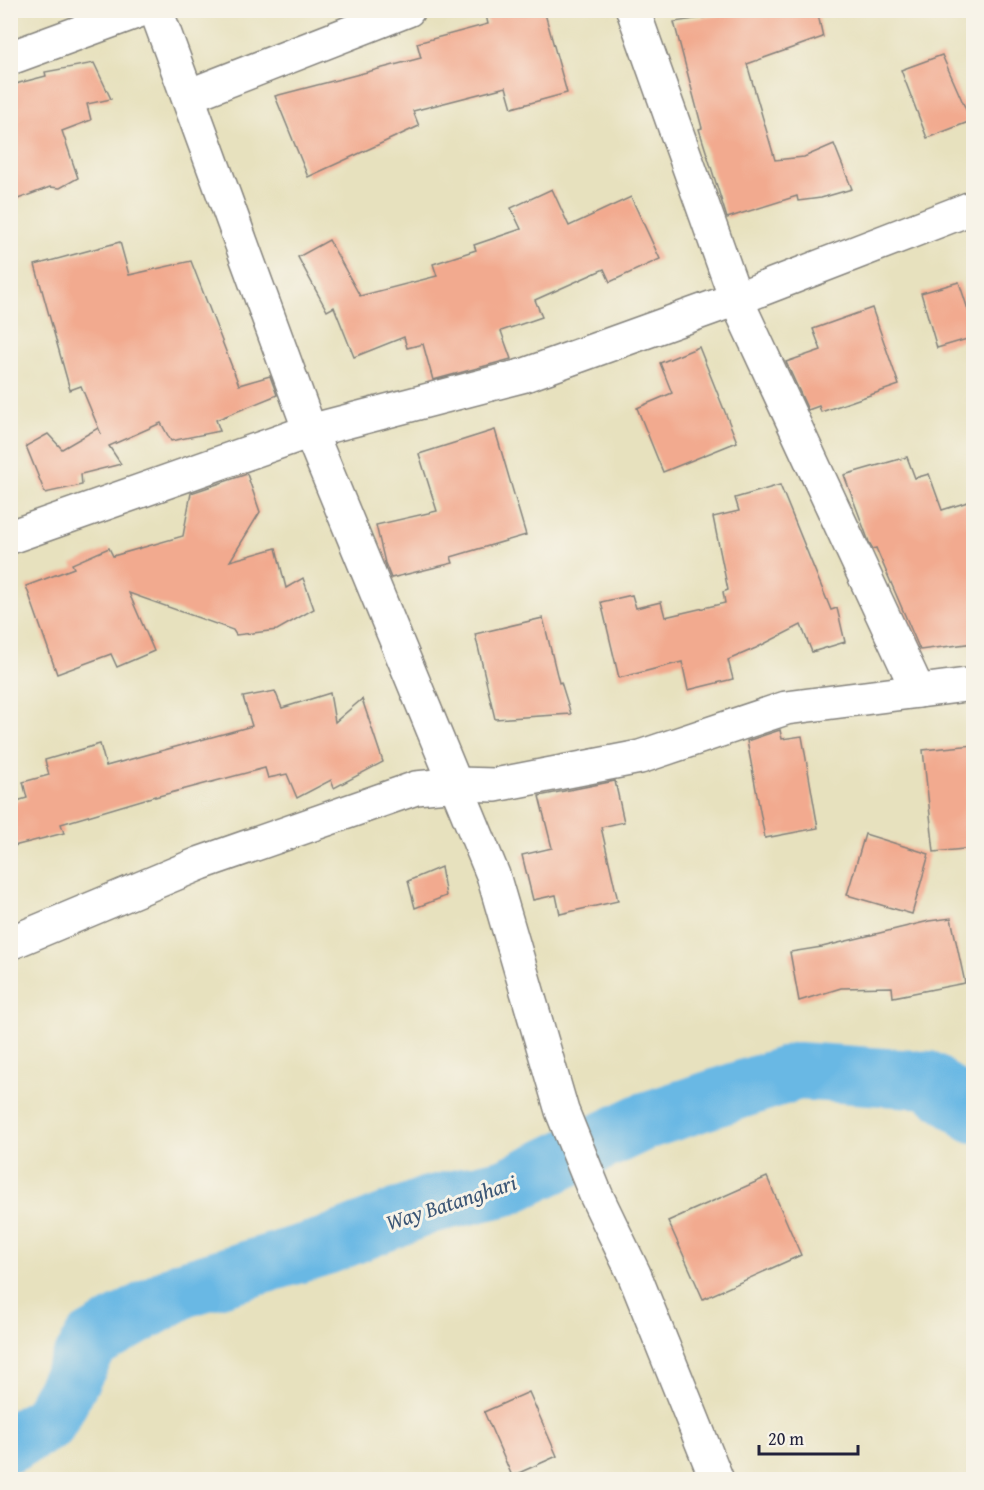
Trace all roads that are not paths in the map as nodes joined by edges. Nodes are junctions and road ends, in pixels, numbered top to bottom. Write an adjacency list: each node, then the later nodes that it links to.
1 (141, 10): 5 (street)
2 (156, 10): 6 (street)
3 (408, 10): 6 (street)
4 (633, 10): 8 (street)
5 (10, 58)
6 (188, 96): 9 (street)
7 (974, 207): 8 (street)
8 (736, 299): 9 (street); 12 (street)
9 (310, 431): 10 (street); 13 (street)
10 (10, 537)
11 (974, 684): 12 (street)
12 (918, 691): 13 (street)
13 (457, 784): 14 (street); 15 (street)
14 (10, 943)
15 (717, 1479)

